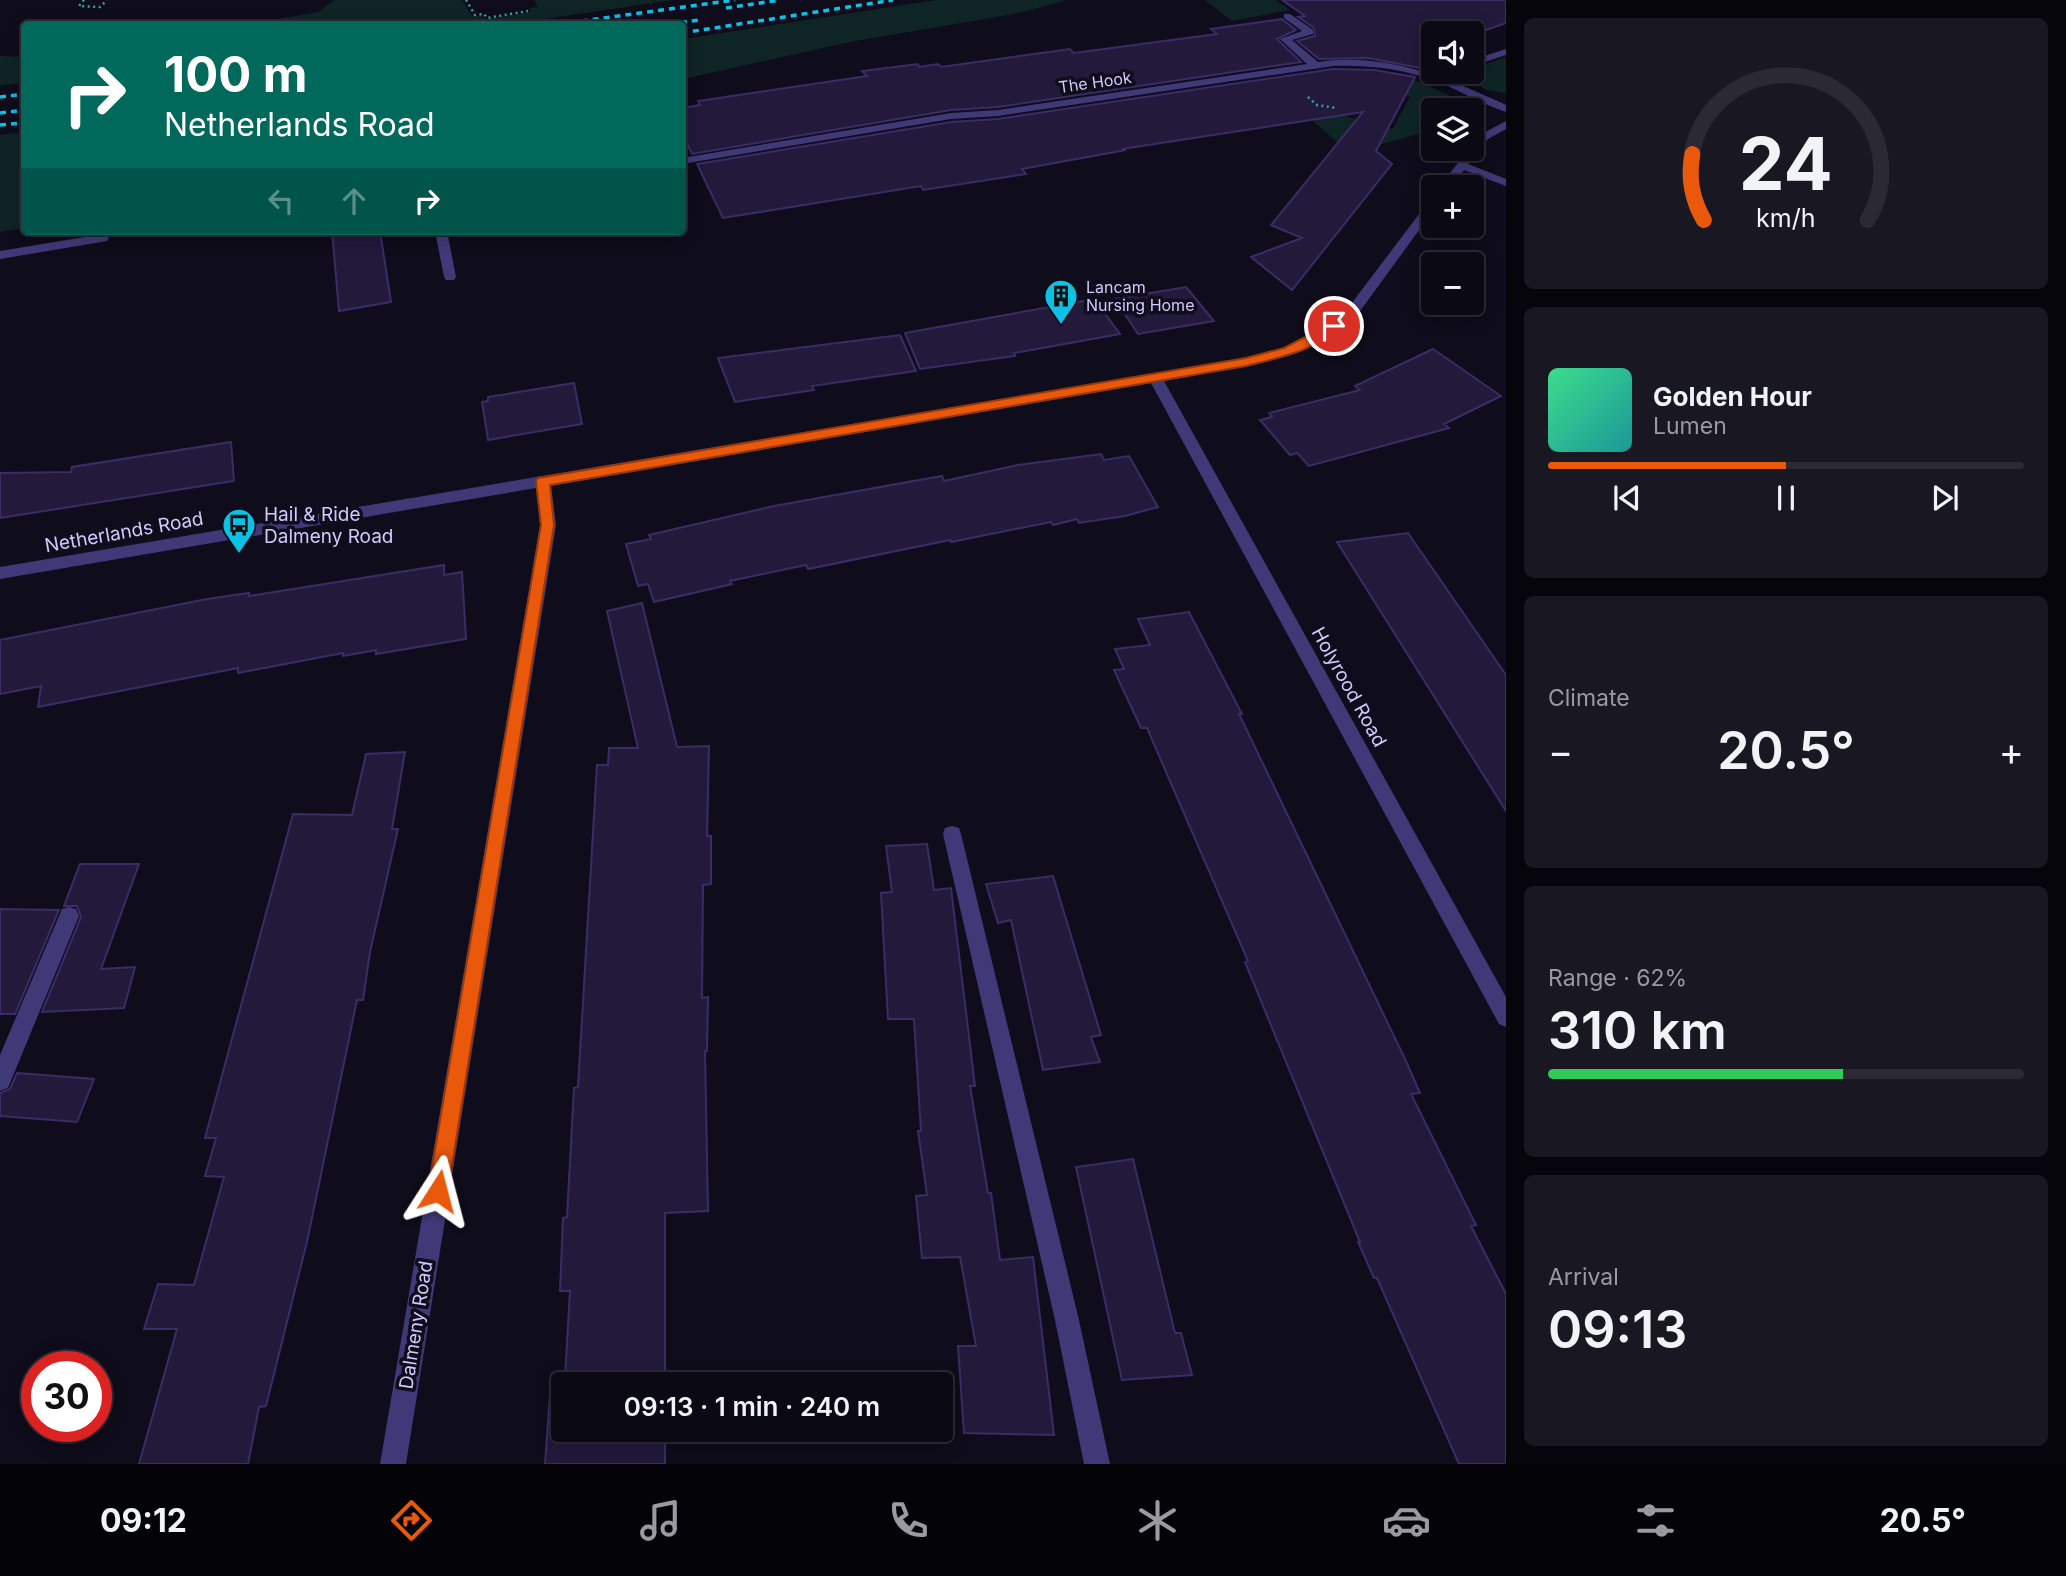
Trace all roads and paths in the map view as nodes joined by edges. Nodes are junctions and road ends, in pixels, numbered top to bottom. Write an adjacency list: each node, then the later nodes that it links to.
1 (84, 0): 2 (path)
2 (107, 0)
3 (466, 0): 4 (path)
4 (528, 11)
5 (1287, 16): 8 (street)
6 (1506, 51): 7 (street)
7 (1484, 59)
8 (1316, 65): 9 (street, The Hook); 13 (street, The Hook)
9 (1421, 70)
10 (1458, 84): 11 (street, The Hook)
11 (1506, 109)
12 (1506, 124): 14 (street)
13 (686, 161)
14 (1460, 165): 15 (street); 16 (street)
15 (1453, 175)
16 (1506, 183)
17 (1421, 219): 22 (street, Netherlands Road)
18 (442, 235): 21 (street)
19 (103, 238): 20 (street)
20 (0, 255)
21 (450, 277)
22 (1155, 377): 23 (street, Netherlands Road); 27 (street, Holyrood Road)
23 (543, 481): 24 (street, Netherlands Road); 29 (street, Dalmeny Road)
24 (0, 573)
25 (952, 834): 30 (street)
26 (69, 916): 28 (street)
27 (1506, 1017)
28 (0, 1080)
29 (393, 1464)
30 (1097, 1464)

